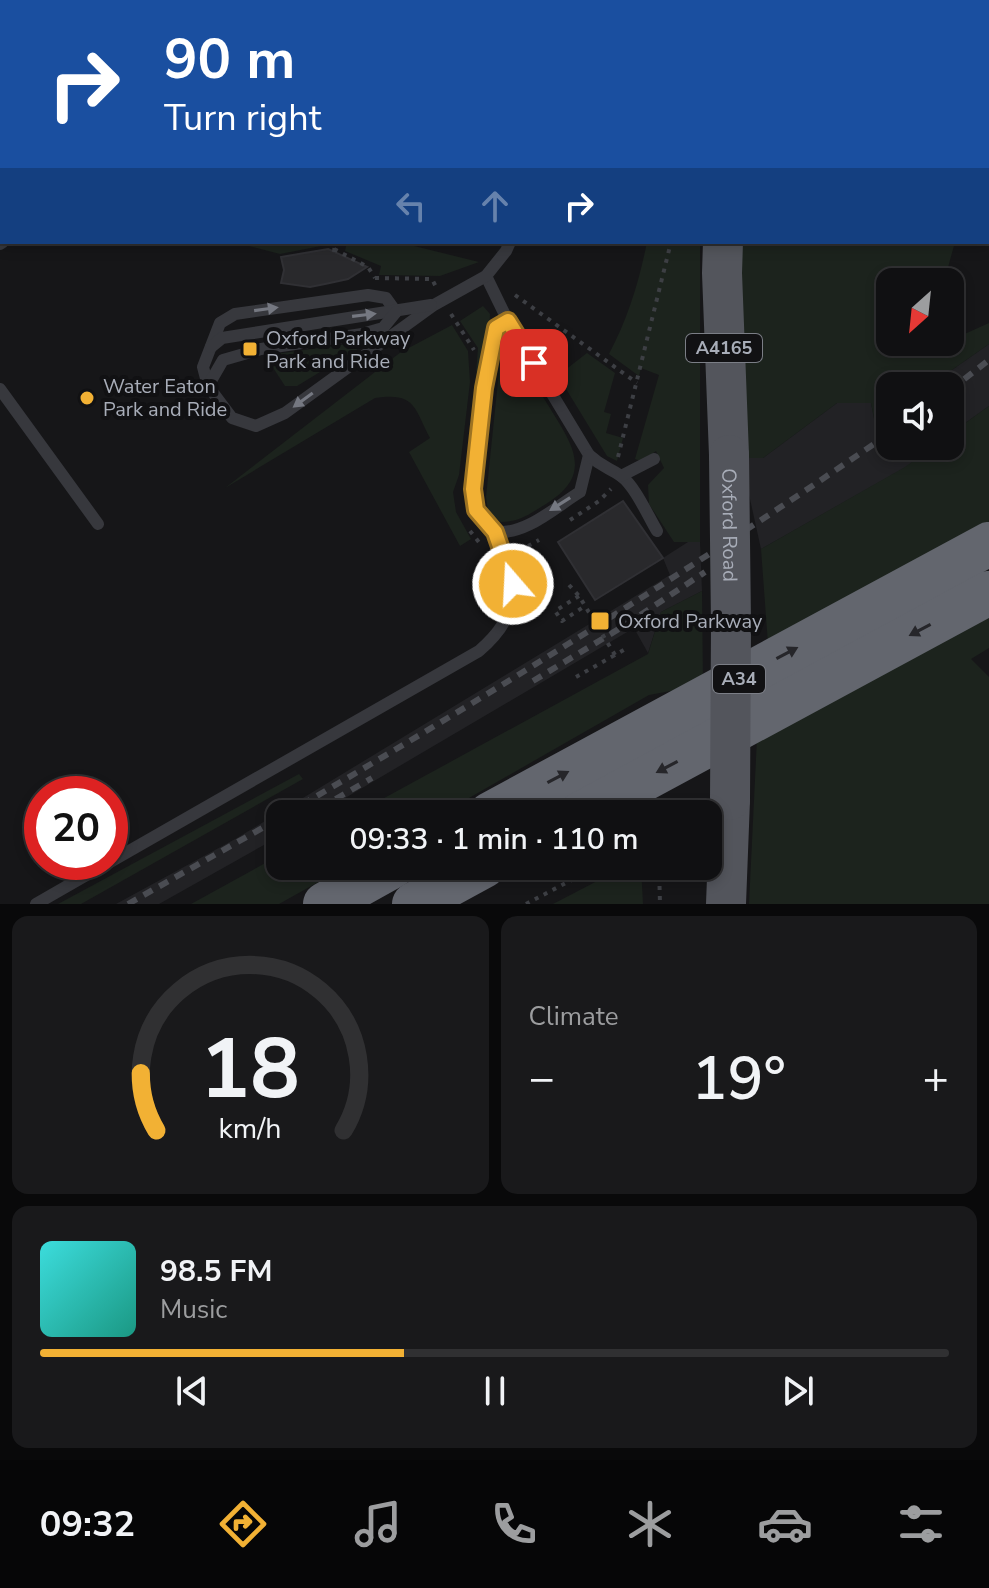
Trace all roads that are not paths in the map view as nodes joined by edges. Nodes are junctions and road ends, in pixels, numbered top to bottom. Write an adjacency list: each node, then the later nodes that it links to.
1 (509, 244): 3 (lane)
2 (723, 244): 27 (main road, Oxford Road / A4165, bridge)
3 (486, 276): 4 (lane); 6 (lane)
4 (434, 305): 5 (lane); 8 (lane, one-way to 8)
5 (396, 312): 7 (lane, one-way to 5); 7 (lane, one-way to 5); 8 (lane)
6 (508, 321): 10 (lane); 15 (lane)
7 (208, 350): 8 (lane)
8 (208, 386)
9 (0, 389): 13 (lane)
10 (589, 455): 12 (lane); 15 (lane, one-way to 15)
11 (654, 459): 12 (lane)
12 (619, 470): 14 (lane)
13 (98, 524)
14 (657, 531)
15 (495, 532): 20 (lane)
16 (989, 544): 18 (highway, A34, one-way to 16)
17 (989, 593): 19 (highway, A34, one-way to 19)
18 (516, 800)
19 (606, 800)
20 (128, 852)
21 (78, 880): 24 (lane)
22 (368, 880): 25 (highway)
23 (458, 880): 26 (highway)
24 (36, 904)
25 (325, 904)
26 (414, 904)
27 (726, 904)

